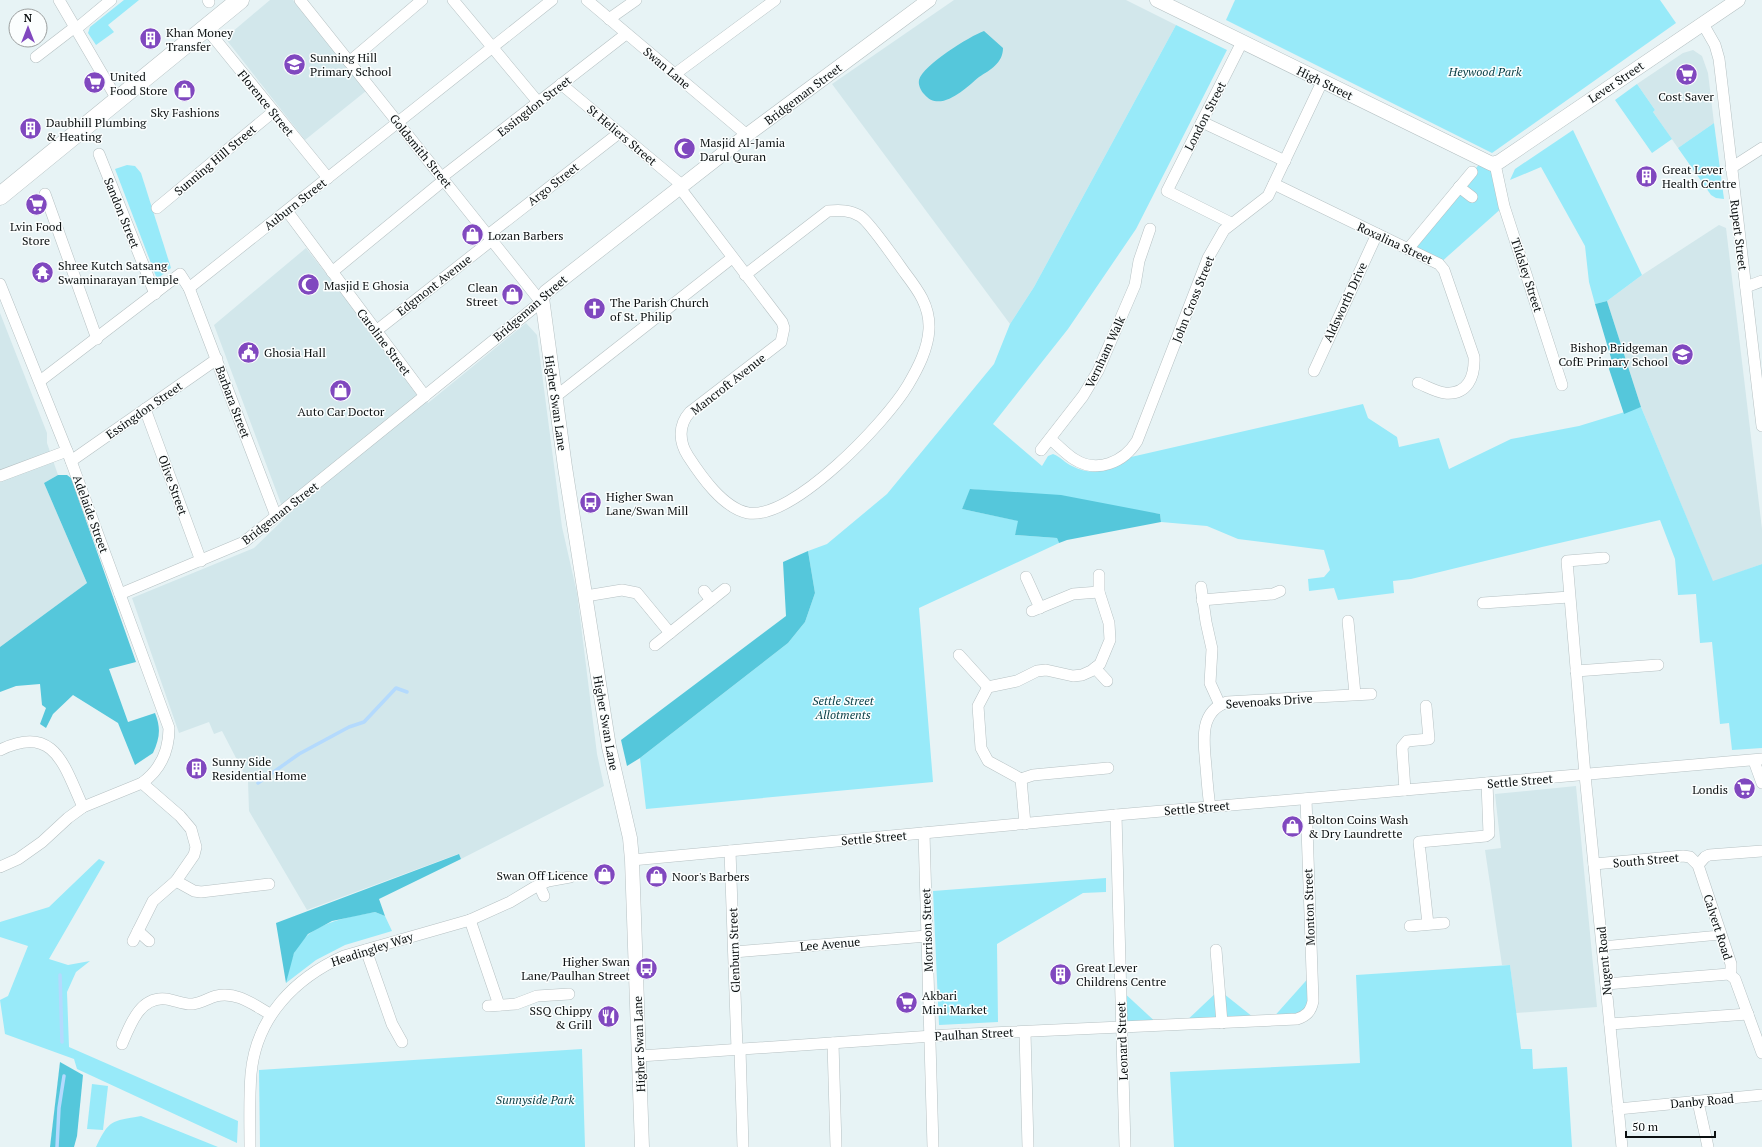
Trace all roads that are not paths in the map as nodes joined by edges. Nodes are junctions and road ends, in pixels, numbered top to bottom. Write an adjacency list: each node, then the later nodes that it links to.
1 (58, 0): 16 (street)
2 (112, 0): 16 (street)
3 (240, 0): 17 (main road)
4 (300, 0): 22 (street, Goldsmith Street)
5 (422, 0): 22 (street)
6 (453, 0): 20 (street)
7 (552, 0): 20 (street, Auburn Street)
8 (587, 0): 14 (street, Swan Lane)
9 (636, 0): 14 (street)
10 (775, 0): 23 (street)
11 (929, 0): 32 (street, Bridgeman Street)
12 (1158, 0): 19 (street, High Street)
13 (1738, 0): 15 (street, Lever Street)
14 (609, 19): 18 (street, Swan Lane)
15 (1703, 24): 36 (street, Lever Street); 37 (street, Rupert Street)
16 (75, 28): 21 (street); 26 (street)
17 (206, 28): 26 (main road); 28 (street, Florence Street)
18 (626, 34): 23 (street, Swan Lane); 25 (street, Essingdon Street)
19 (1242, 42): 24 (street, High Street); 29 (street, London Street)
20 (492, 48): 27 (street); 30 (street, Auburn Street)
21 (36, 57)
22 (349, 62): 30 (street, Goldsmith Street)
23 (675, 74): 32 (street, Swan Lane)
24 (1322, 82): 35 (street, John Cross Street); 36 (street, High Street)
25 (561, 84): 27 (street, Essingdon Street); 31 (street, St Heliers Street)
26 (118, 101): 45 (main road)
27 (538, 102): 40 (street, Essingdon Street)
28 (273, 112): 39 (street, Florence Street); 47 (street, Sunning Hill Street)
29 (1202, 122): 35 (street); 49 (street, London Street)
30 (398, 123): 39 (street, Auburn Street); 40 (street, Goldsmith Street)
31 (619, 133): 42 (street, St Heliers Street); 52 (street, Argo Street)
32 (747, 135): 42 (street, Bridgeman Street)
33 (1762, 148): 37 (street)
34 (99, 154): 61 (street, Sandon Street)
35 (1285, 161): 41 (street, John Cross Street)
36 (1495, 164): 69 (street, Tildsley Street)
37 (1731, 168): 59 (street, Rupert Street)
38 (1472, 172): 43 (street)
39 (328, 178): 48 (street, Auburn Street)
40 (443, 179): 52 (street, Goldsmith Street); 55 (street, Essingdon Street)
41 (1274, 184): 49 (street, John Cross Street); 51 (street, Roxalina Street)
42 (681, 187): 54 (street, Mancroft Avenue); 62 (street, Bridgeman Street)
43 (1459, 188): 46 (street); 53 (street)
44 (45, 194): 64 (street)
45 (0, 195)
46 (1472, 197)
47 (156, 208)
48 (287, 210): 55 (street, Caroline Street); 60 (street, Auburn Street)
49 (1231, 223): 74 (street, John Cross Street)
50 (1150, 228): 74 (street, Vernham Walk)
51 (1377, 234): 53 (street, Roxalina Street); 66 (street, Aldsworth Drive)
52 (490, 237): 62 (street, Goldsmith Street); 63 (street, Edgmont Avenue)
53 (1408, 249): 68 (street, Roxalina Street)
54 (732, 258): 56 (street, Mancroft Avenue); 71 (street)
55 (332, 272): 63 (street, Caroline Street)
56 (746, 275): 56 (street, Mancroft Avenue)
57 (1762, 281): 59 (street)
58 (0, 284): 67 (street, Adelaide Street)
59 (1746, 287): 73 (street, Rupert Street)
60 (189, 288): 61 (street); 65 (street, Barbara Street)
61 (155, 294): 64 (street)
62 (541, 302): 70 (street, Bridgeman Street); 71 (street, Higher Swan Lane)
63 (376, 331): 70 (street, Caroline Street)
64 (97, 339): 67 (street)
65 (217, 358): 72 (street, Essingdon Street); 78 (street, Barbara Street)
66 (1314, 371)
67 (40, 381): 76 (street, Adelaide Street)
68 (1418, 383)
69 (1562, 385)
70 (425, 396): 78 (street, Bridgeman Street)
71 (555, 397): 89 (street, Higher Swan Lane)
72 (145, 409): 76 (street, Essingdon Street); 80 (street, Olive Street)
73 (1762, 426)
74 (1050, 439): 75 (street, Vernham Walk)
75 (1041, 450)
76 (69, 456): 77 (street, Essingdon Street); 88 (street, Adelaide Street)
77 (0, 476)
78 (276, 516): 80 (street, Bridgeman Street)
79 (1604, 558): 90 (street, Nugent Road)
80 (201, 561): 88 (street, Bridgeman Street)
81 (1099, 575): 87 (street)
82 (1026, 577): 87 (street)
83 (1201, 587): 92 (street)
84 (725, 589): 91 (street)
85 (704, 591): 91 (street)
86 (1280, 591): 92 (street)
87 (1099, 592): 99 (street)
88 (120, 594): 112 (street, Adelaide Street)
89 (586, 596): 95 (street); 124 (street, Higher Swan Lane)
90 (1569, 597): 93 (street); 100 (street, Nugent Road)
91 (711, 600): 95 (street)
92 (1202, 600): 105 (street)
93 (1483, 603)
94 (1348, 621): 103 (street)
95 (670, 633): 96 (street)
96 (655, 645)
97 (958, 655): 102 (street)
98 (1658, 665): 100 (street)
99 (1095, 668): 101 (street); 102 (street)
100 (1576, 671): 110 (street, Nugent Road)
101 (1107, 681)
102 (988, 687): 111 (street)
103 (1355, 694): 104 (street, Sevenoaks Drive); 105 (street, Sevenoaks Drive)
104 (1371, 694)
105 (1220, 705): 118 (street, Sevenoaks Drive)
106 (1426, 706): 115 (street)
107 (0, 750): 117 (street)
108 (1758, 760): 110 (street, Settle Street); 113 (street)
109 (1108, 768): 111 (street)
110 (1585, 775): 114 (street, Settle Street); 125 (street, Nugent Road)
111 (1022, 779): 120 (street)
112 (142, 783): 117 (street); 129 (street)
113 (1762, 783)
114 (1487, 784): 115 (street, Settle Street); 135 (street)
115 (1405, 790): 116 (street, Settle Street)
116 (1306, 799): 118 (street, Settle Street); 148 (street, Monton Street)
117 (83, 807): 127 (street)
118 (1210, 807): 119 (street, Settle Street)
119 (1116, 815): 120 (street, Settle Street); 152 (street, Leonard Street)
120 (1025, 824): 121 (street, Settle Street)
121 (924, 833): 122 (street, Settle Street); 138 (street, Morrison Street)
122 (730, 851): 124 (street, Settle Street); 143 (street, Glenburn Street)
123 (1762, 851): 126 (street)
124 (632, 860): 160 (street, Higher Swan Lane)
125 (1594, 864): 126 (street, South Street); 140 (street, Nugent Road)
126 (1698, 865): 137 (street, Calvert Road)
127 (0, 867)
128 (570, 877): 131 (street, Headingley Way)
129 (176, 881): 130 (street); 139 (street)
130 (269, 884)
131 (539, 885): 132 (street); 133 (street, Headingley Way)
132 (544, 896)
133 (470, 920): 141 (street, Headingley Way); 146 (street)
134 (1444, 923): 135 (street)
135 (1428, 924): 136 (street)
136 (1410, 926)
137 (1720, 935): 140 (street); 144 (street, Calvert Road)
138 (927, 936): 143 (street, Lee Avenue); 154 (street, Morrison Street)
139 (149, 941)
140 (1602, 946): 145 (street, Nugent Road)
141 (366, 950): 147 (street, Headingley Way); 155 (street)
142 (1216, 950): 150 (street)
143 (734, 952): 158 (street, Glenburn Street)
144 (1729, 974): 145 (street); 149 (street, Calvert Road)
145 (1606, 984): 151 (street, Nugent Road)
146 (569, 994)
147 (270, 1014): 157 (street); 164 (street, Headingley Way)
148 (1308, 1014): 150 (street, Paulhan Street)
149 (1748, 1014): 151 (street); 159 (street, Calvert Road)
150 (1222, 1023): 152 (street, Paulhan Street)
151 (1610, 1024): 163 (street, Nugent Road)
152 (1122, 1027): 153 (street, Paulhan Street); 170 (street, Leonard Street)
153 (1024, 1032): 154 (street, Paulhan Street); 169 (street)
154 (930, 1036): 156 (street, Paulhan Street); 168 (street, Morrison Street)
155 (402, 1042)
156 (833, 1043): 158 (street, Paulhan Street); 167 (street)
157 (122, 1044)
158 (738, 1049): 160 (street, Paulhan Street); 166 (street, Glenburn Street)
159 (1762, 1053)
160 (640, 1056): 165 (street, Higher Swan Lane)
161 (1762, 1095): 162 (street, Danby Road)
162 (1698, 1102): 163 (street, Danby Road); 172 (street)
163 (1618, 1109): 171 (street, Nugent Road)
164 (250, 1142)
165 (642, 1147)
166 (743, 1147)
167 (836, 1147)
168 (933, 1147)
169 (1028, 1147)
170 (1125, 1147)
171 (1622, 1147)
172 (1708, 1147)

